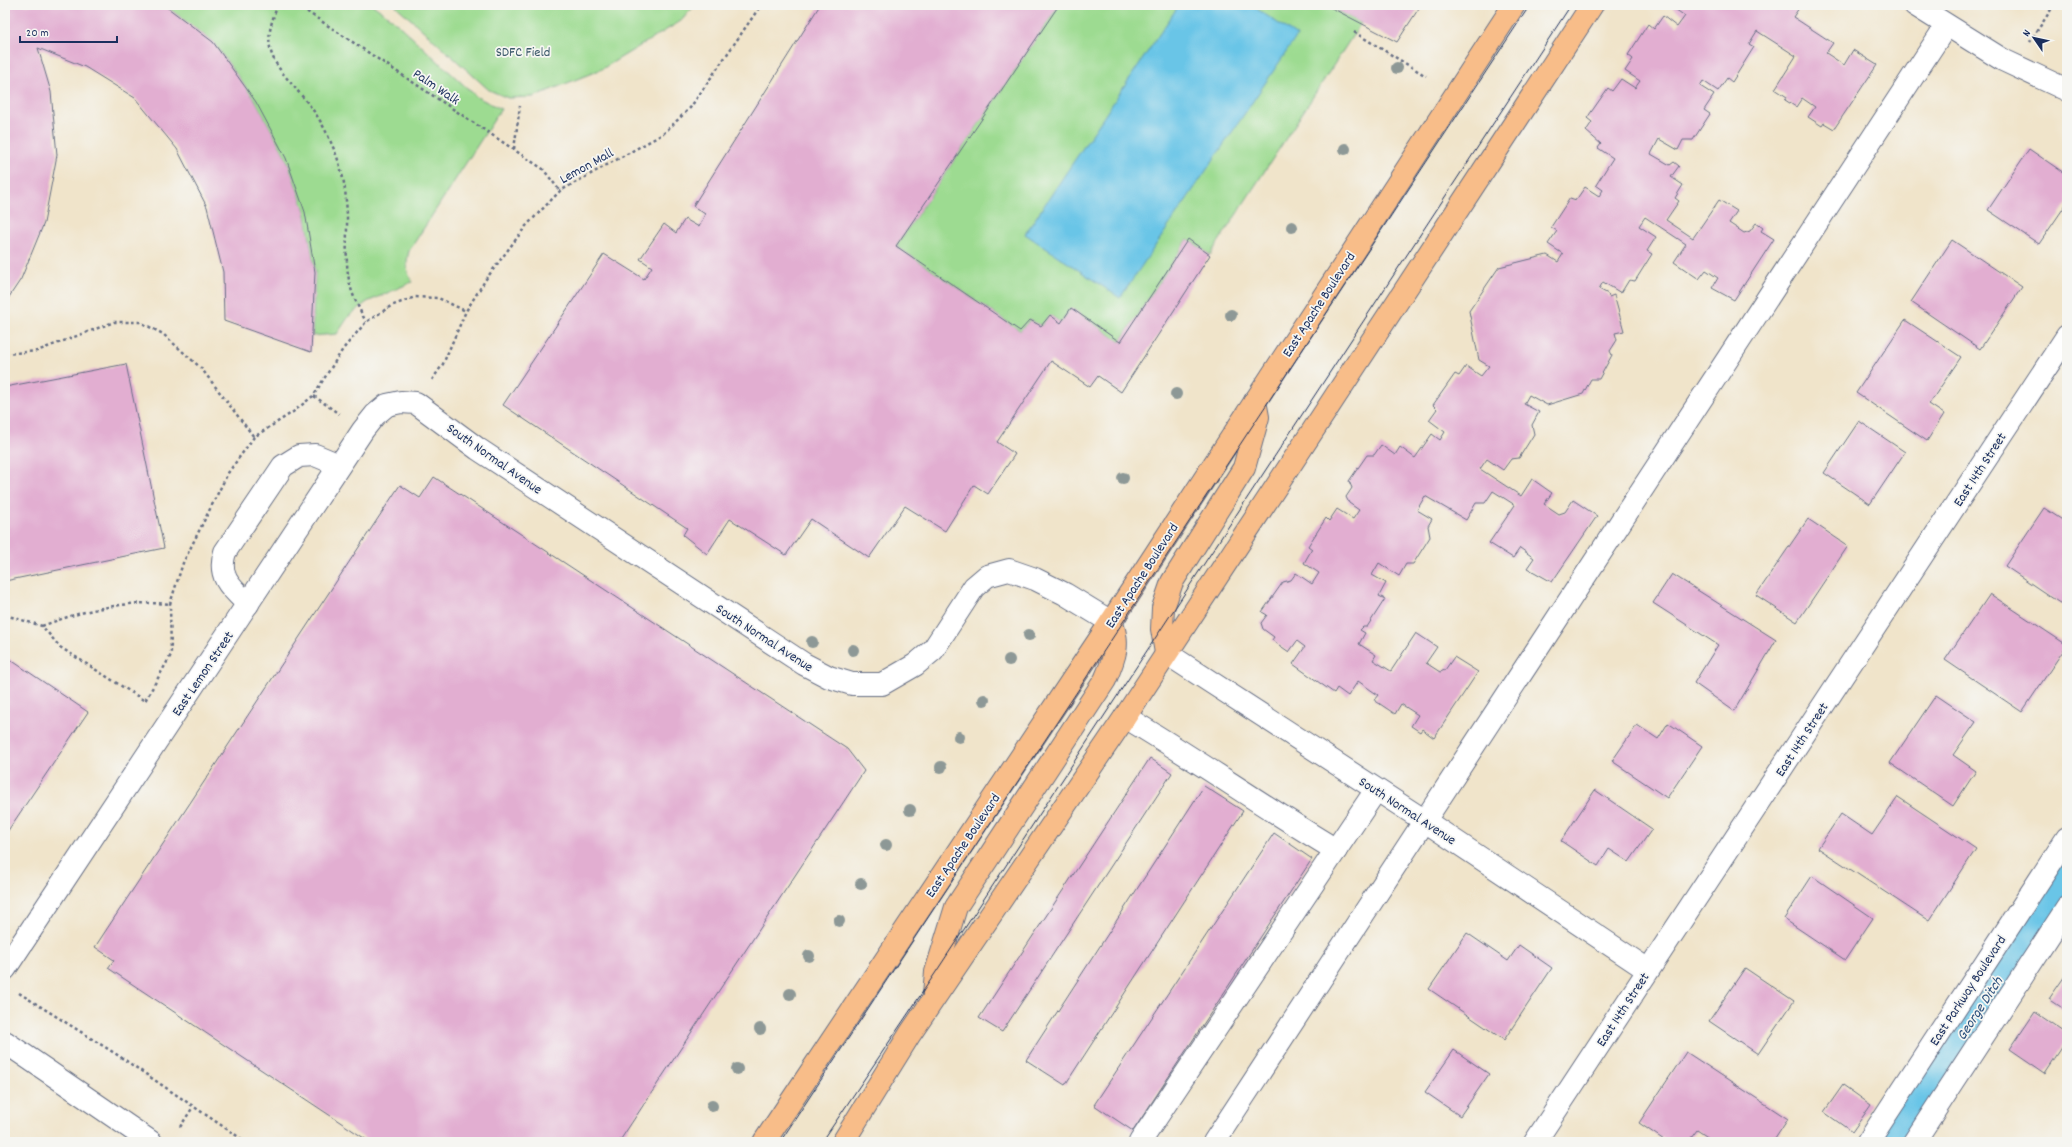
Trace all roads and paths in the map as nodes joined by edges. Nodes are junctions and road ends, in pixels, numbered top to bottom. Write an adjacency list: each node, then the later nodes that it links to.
1 (278, 5): 16 (path)
2 (297, 5): 14 (path, Palm Walk)
3 (762, 5): 15 (path, Lemon Mall)
4 (1514, 5): 20 (main road, East Apache Boulevard)
5 (1592, 5): 30 (main road)
6 (1915, 5): 8 (street)
7 (2054, 5): 10 (path)
8 (1946, 26): 12 (street); 34 (street)
9 (1354, 32): 11 (path)
10 (2028, 44)
11 (1426, 76)
12 (2067, 90)
13 (520, 106): 14 (path)
14 (514, 149): 15 (path, Palm Walk)
15 (560, 191): 21 (path, Lemon Mall)
16 (366, 322)
17 (2067, 336): 39 (street, East 14th Street)
18 (5, 354): 23 (path)
19 (313, 396): 22 (path)
20 (1254, 401): 28 (main road, East Apache Boulevard); 30 (main road)
21 (416, 403): 24 (street, East Lemon Street); 28 (street, South Normal Avenue)
22 (339, 414)
23 (254, 437)
24 (339, 465): 26 (street, East Lemon Street); 26 (street)
25 (170, 604): 29 (path)
26 (248, 604): 38 (street, East Lemon Street)
27 (5, 615): 29 (path)
28 (1110, 622): 41 (main road); 47 (main road, East Apache Boulevard)
29 (42, 626): 31 (path)
30 (1166, 653): 32 (main road); 33 (street, South Normal Avenue)
31 (145, 701)
32 (1125, 717): 36 (street); 41 (main road)
33 (1376, 790): 34 (street, South Normal Avenue); 36 (street)
34 (1425, 821): 39 (street, South Normal Avenue); 50 (street)
35 (2067, 838): 52 (street, East Parkway Boulevard)
36 (1336, 850): 49 (street)
37 (2067, 908): 53 (street)
38 (5, 969)
39 (1648, 970): 51 (street, East 14th Street)
40 (18, 992): 43 (path)
41 (933, 1000): 48 (main road)
42 (5, 1042): 45 (street)
43 (193, 1107): 44 (path); 46 (path)
44 (180, 1127)
45 (151, 1142)
46 (246, 1142)
47 (764, 1142)
48 (843, 1142)
49 (1140, 1142)
50 (1214, 1142)
51 (1535, 1142)
52 (1868, 1142)
53 (1914, 1142)

